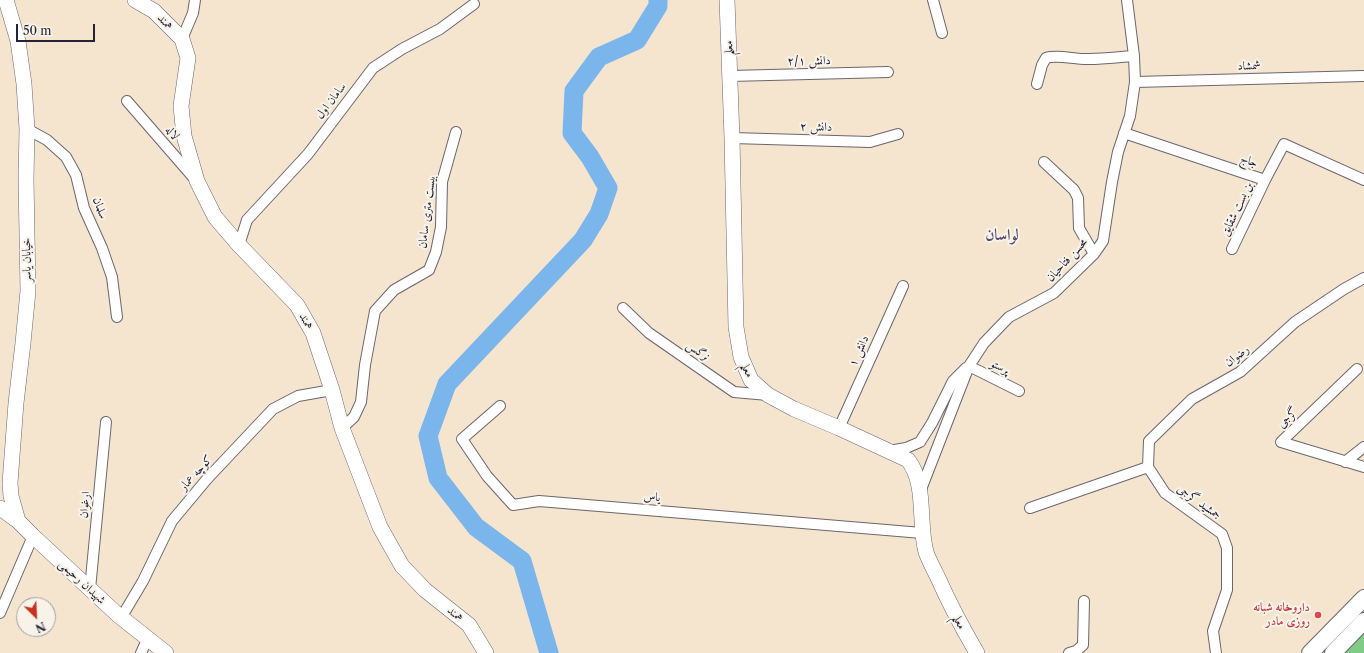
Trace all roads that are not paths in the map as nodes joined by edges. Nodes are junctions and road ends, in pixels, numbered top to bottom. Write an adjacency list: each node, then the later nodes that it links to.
1 (6, 0): 17 (street, خیابان یاسر)
2 (135, 0): 9 (street, همند)
3 (195, 0): 9 (street)
4 (727, 0): 12 (street, معلم)
5 (933, 0): 8 (street)
6 (1127, 0): 10 (street, محسن فتاحیان)
7 (474, 4): 26 (street, سامان اول)
8 (942, 33)
9 (182, 39): 25 (street, همند)
10 (1134, 56): 14 (street, محسن فتاحیان); 15 (street)
11 (888, 72): 12 (street, دانش ۲/۱)
12 (730, 76): 21 (street, معلم)
13 (1364, 76): 14 (street, شمشاد)
14 (1135, 82): 20 (street, محسن فتاحیان)
15 (1037, 84)
16 (127, 101): 25 (street, لاله)
17 (26, 129): 32 (street, سلمان); 50 (street, خیابان یاسر)
18 (456, 132): 40 (street, بیست متری سامان)
19 (898, 134): 21 (street, دانش ۲)
20 (1124, 134): 23 (street, جاج); 28 (street, محسن فتاحیان)
21 (732, 138): 37 (street, معلم)
22 (1044, 162): 28 (street)
23 (1265, 180): 24 (street, جاج); 27 (street, بن بست شقایق)
24 (1364, 180)
25 (197, 181): 26 (street, همند)
26 (239, 245): 35 (street, همند)
27 (1232, 249)
28 (1094, 254): 33 (street, محسن فتاحیان)
29 (1364, 278): 45 (street, رضوان)
30 (903, 286): 41 (street, دانش ۱)
31 (623, 308): 37 (street, نرگس)
32 (117, 317)
33 (969, 366): 36 (street, پرستو); 43 (street); 47 (street, محسن فتاحیان)
34 (1358, 369): 44 (street, گرجی)
35 (332, 390): 40 (street, همند); 57 (street, کوچه عمار)
36 (1019, 391)
37 (768, 395): 41 (street, معلم)
38 (500, 406): 51 (street, یاس)
39 (106, 422): 53 (street, ارغوان)
40 (342, 428): 61 (street, همند)
41 (839, 428): 43 (street, معلم)
42 (1364, 447): 44 (street)
43 (888, 451): 47 (street, معلم)
44 (1346, 462): 46 (street, گرجی)
45 (1148, 467): 49 (street); 64 (street, جمشید گرجی)
46 (1364, 467)
47 (920, 492): 51 (street, معلم)
48 (0, 508): 50 (street, شهیدان رحیمی)
49 (1030, 508)
50 (18, 521): 52 (street, شهیدان رحیمی)
51 (922, 533): 62 (street, معلم)
52 (33, 536): 53 (street, شهیدان رحیمی); 56 (street)
53 (90, 590): 57 (street, شهیدان رحیمی)
54 (1364, 598): 65 (main road)
55 (1084, 601): 63 (street)
56 (0, 613)
57 (121, 618): 59 (street, شهیدان رحیمی)
58 (1364, 621): 66 (main road)
59 (144, 646): 60 (street, شهیدان رحیمی)
60 (166, 653)
61 (486, 653)
62 (977, 653)
63 (1069, 653)
64 (1216, 653)
65 (1310, 653)
66 (1333, 653)

